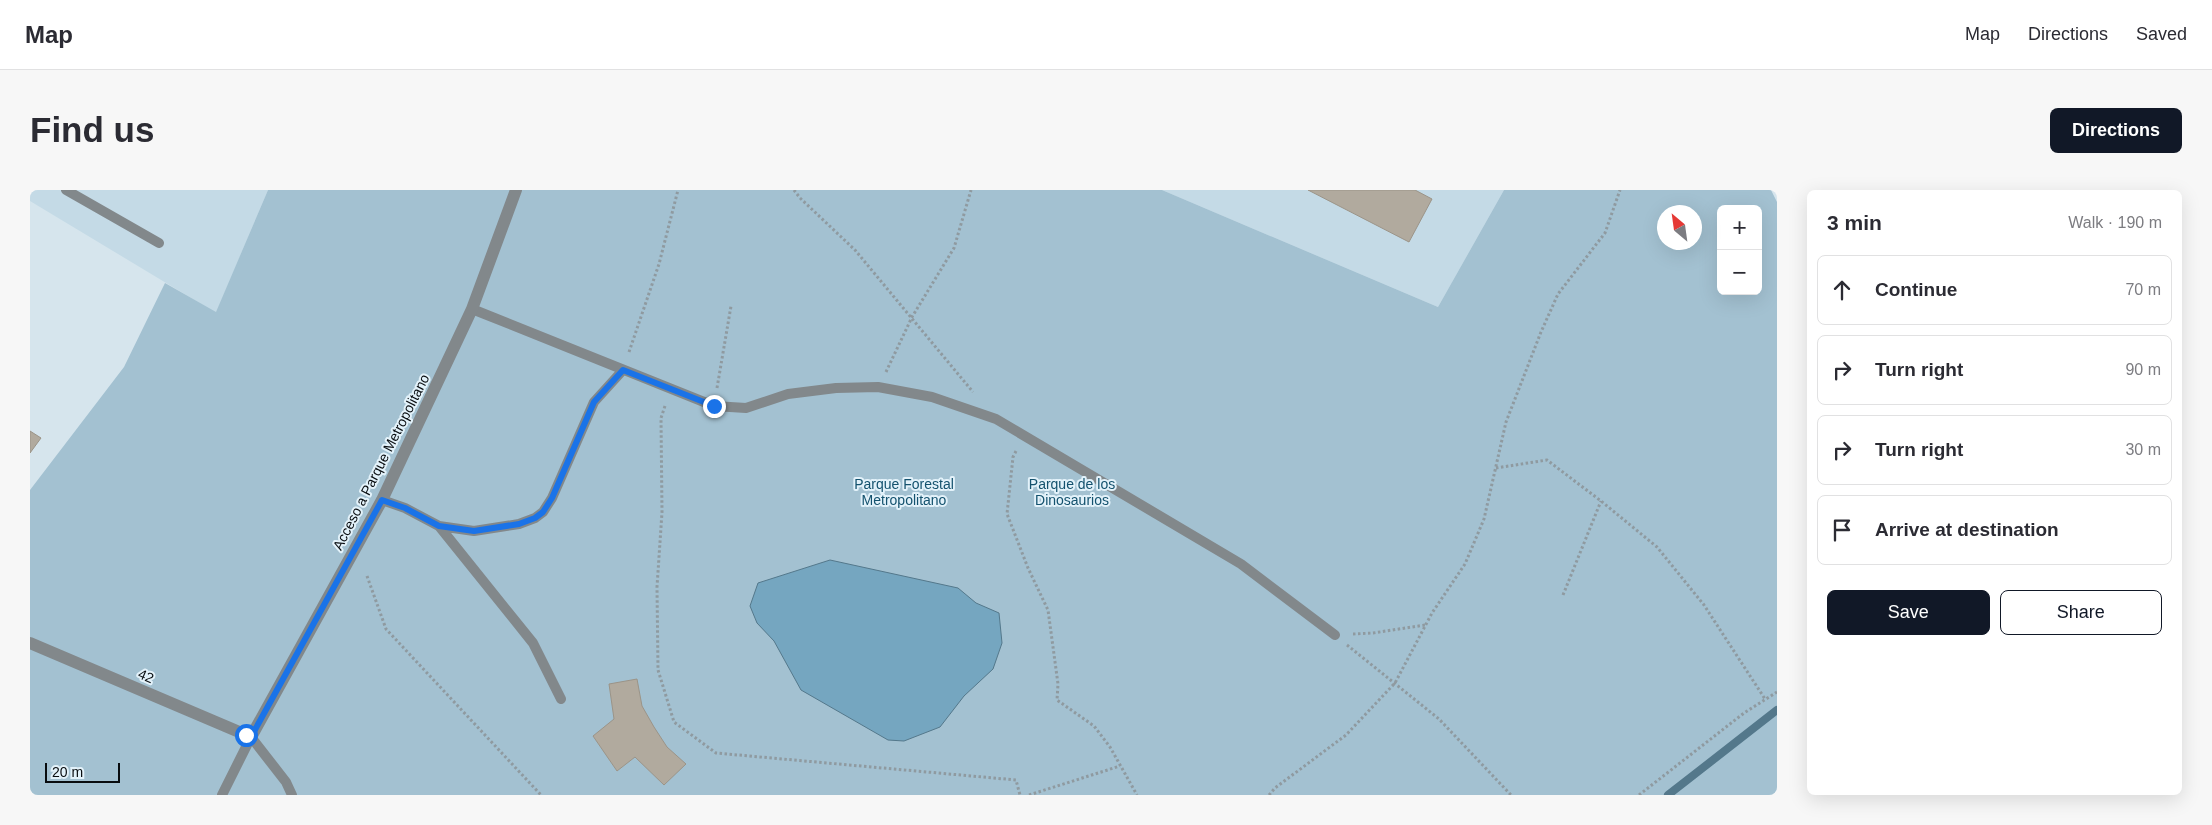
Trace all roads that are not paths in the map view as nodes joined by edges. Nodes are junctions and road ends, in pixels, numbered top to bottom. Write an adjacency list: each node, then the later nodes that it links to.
1 (66, 190): 3 (lane)
2 (516, 190): 4 (street, Acceso a Parque Metropolitano)
3 (159, 243)
4 (472, 309): 5 (lane); 6 (street, Acceso a Parque Metropolitano)
5 (623, 370): 7 (lane); 8 (lane)
6 (382, 500): 7 (lane); 11 (street, Acceso a Parque Metropolitano)
7 (439, 526): 10 (lane)
8 (1335, 635)
9 (30, 643): 11 (street, 42)
10 (561, 699)
11 (251, 737): 12 (lane); 13 (lane)
12 (222, 795)
13 (292, 795)

